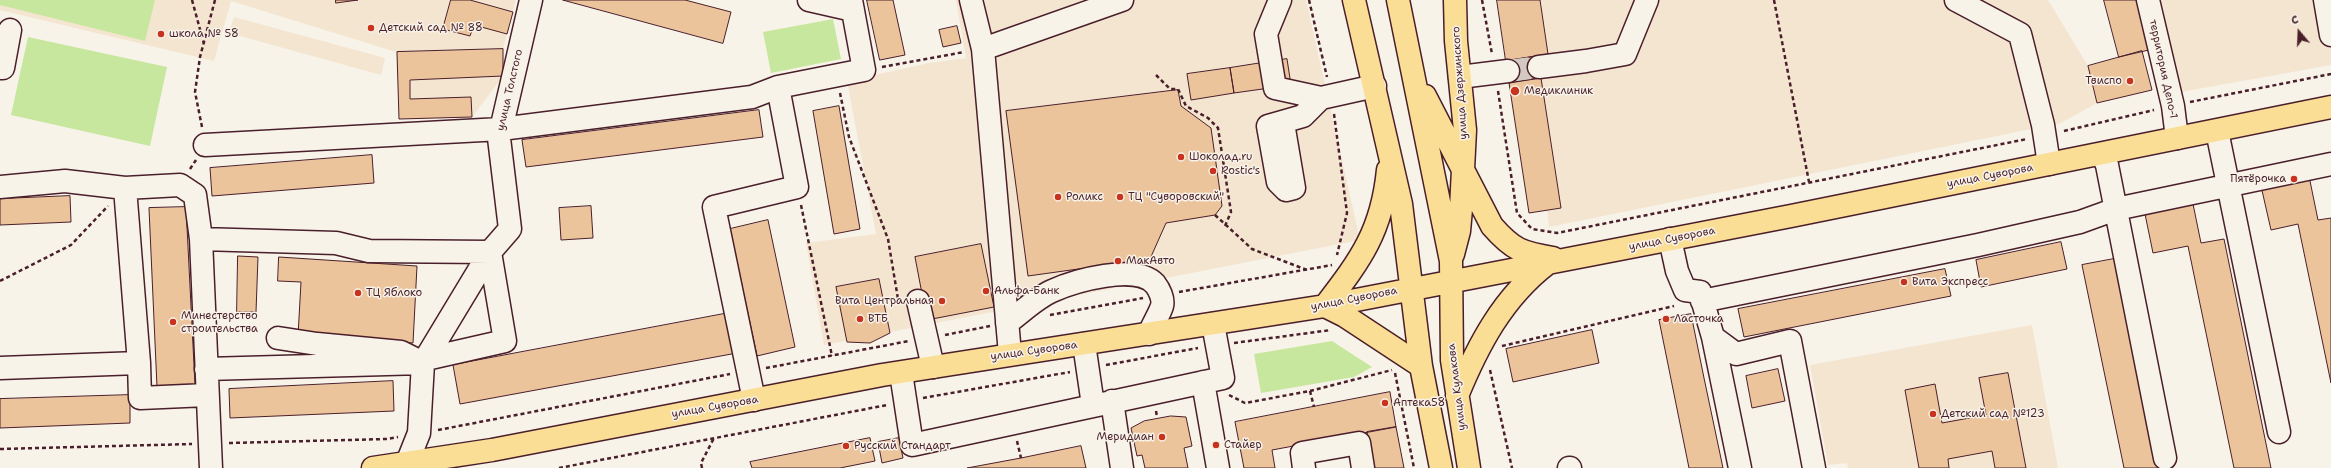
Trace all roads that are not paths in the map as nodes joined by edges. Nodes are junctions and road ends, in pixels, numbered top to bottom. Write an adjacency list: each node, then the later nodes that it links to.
1 (531, 0): 27 (street, улица Толстого)
2 (809, 0): 13 (street)
3 (971, 0): 16 (street)
4 (1122, 0): 16 (street)
5 (1280, 0): 24 (street)
6 (1354, 0): 22 (main road)
7 (1398, 0): 20 (main road)
8 (1455, 0): 21 (main road, улица Дзержинского)
9 (1647, 0): 17 (street)
10 (1956, 0): 33 (street)
11 (2148, 0): 29 (street, территория Депо-1)
12 (2325, 0): 15 (street)
13 (852, 5): 23 (street)
14 (10, 30): 18 (street)
15 (2331, 35)
16 (983, 49): 49 (street)
17 (1539, 66)
18 (0, 68)
19 (1501, 71): 21 (street)
20 (1412, 72): 35 (main road); 44 (main road)
21 (1460, 77): 35 (main road, улица Дзержинского)
22 (1375, 86): 24 (street); 31 (main road)
23 (778, 87): 27 (street); 66 (street)
24 (1321, 98): 26 (street)
25 (2330, 110): 28 (main road, улица Суворова)
26 (1283, 123)
27 (501, 129): 30 (street); 42 (street, улица Толстого)
28 (2217, 132): 29 (main road, улица Суворова); 36 (street)
29 (2177, 138): 32 (main road, улица Суворова)
30 (205, 145)
31 (1390, 151): 45 (main road); 48 (main road)
32 (2102, 154): 33 (main road, улица Суворова); 39 (street)
33 (2049, 164): 41 (main road, улица Суворова)
34 (2331, 164): 36 (street)
35 (1462, 168): 43 (main road); 44 (main road, улица Дзержинского)
36 (2228, 186): 39 (street); 68 (street)
37 (0, 187): 38 (street)
38 (125, 188): 40 (street); 57 (street)
39 (2116, 209): 46 (street); 69 (street)
40 (200, 238): 42 (street); 61 (street)
41 (1670, 239): 43 (main road, улица Суворова); 46 (street)
42 (490, 252): 56 (street); 56 (street)
43 (1556, 261): 44 (main road, улица Суворова); 65 (main road)
44 (1451, 271): 45 (main road, улица Суворова); 65 (main road, улица Кулакова)
45 (1412, 288): 48 (main road, улица Суворова); 58 (main road)
46 (1702, 301): 53 (street)
47 (909, 302): 59 (street)
48 (1325, 306): 51 (main road, улица Суворова); 58 (main road)
49 (1007, 323): 50 (street); 55 (street)
50 (1149, 334): 51 (main road, улица Суворова); 54 (main road, улица Суворова)
51 (1215, 335): 63 (street)
52 (278, 338): 56 (street)
53 (1713, 338): 79 (street); 80 (street)
54 (1084, 344): 55 (main road, улица Суворова); 67 (street)
55 (1010, 354): 59 (main road, улица Суворова)
56 (424, 361): 61 (street); 70 (street)
57 (139, 363): 60 (street); 64 (street)
58 (1421, 366): 77 (main road)
59 (933, 367): 62 (main road, улица Суворова)
60 (0, 368)
61 (206, 369): 64 (street)
62 (901, 372): 66 (main road, улица Суворова); 67 (street)
63 (1203, 382): 67 (street); 74 (street)
64 (207, 396): 71 (street)
65 (1456, 397): 78 (main road, улица Кулакова)
66 (754, 400): 70 (main road, улица Суворова)
67 (1102, 403): 73 (street)
68 (2279, 432)
69 (2165, 458)
70 (406, 466): 72 (main road, улица Суворова)
71 (211, 468)
72 (373, 468)
73 (1122, 468)
74 (1218, 468)
75 (1304, 468): 76 (street)
76 (1364, 468)
77 (1441, 468)
78 (1469, 468)
79 (1740, 468)
80 (1814, 468)

